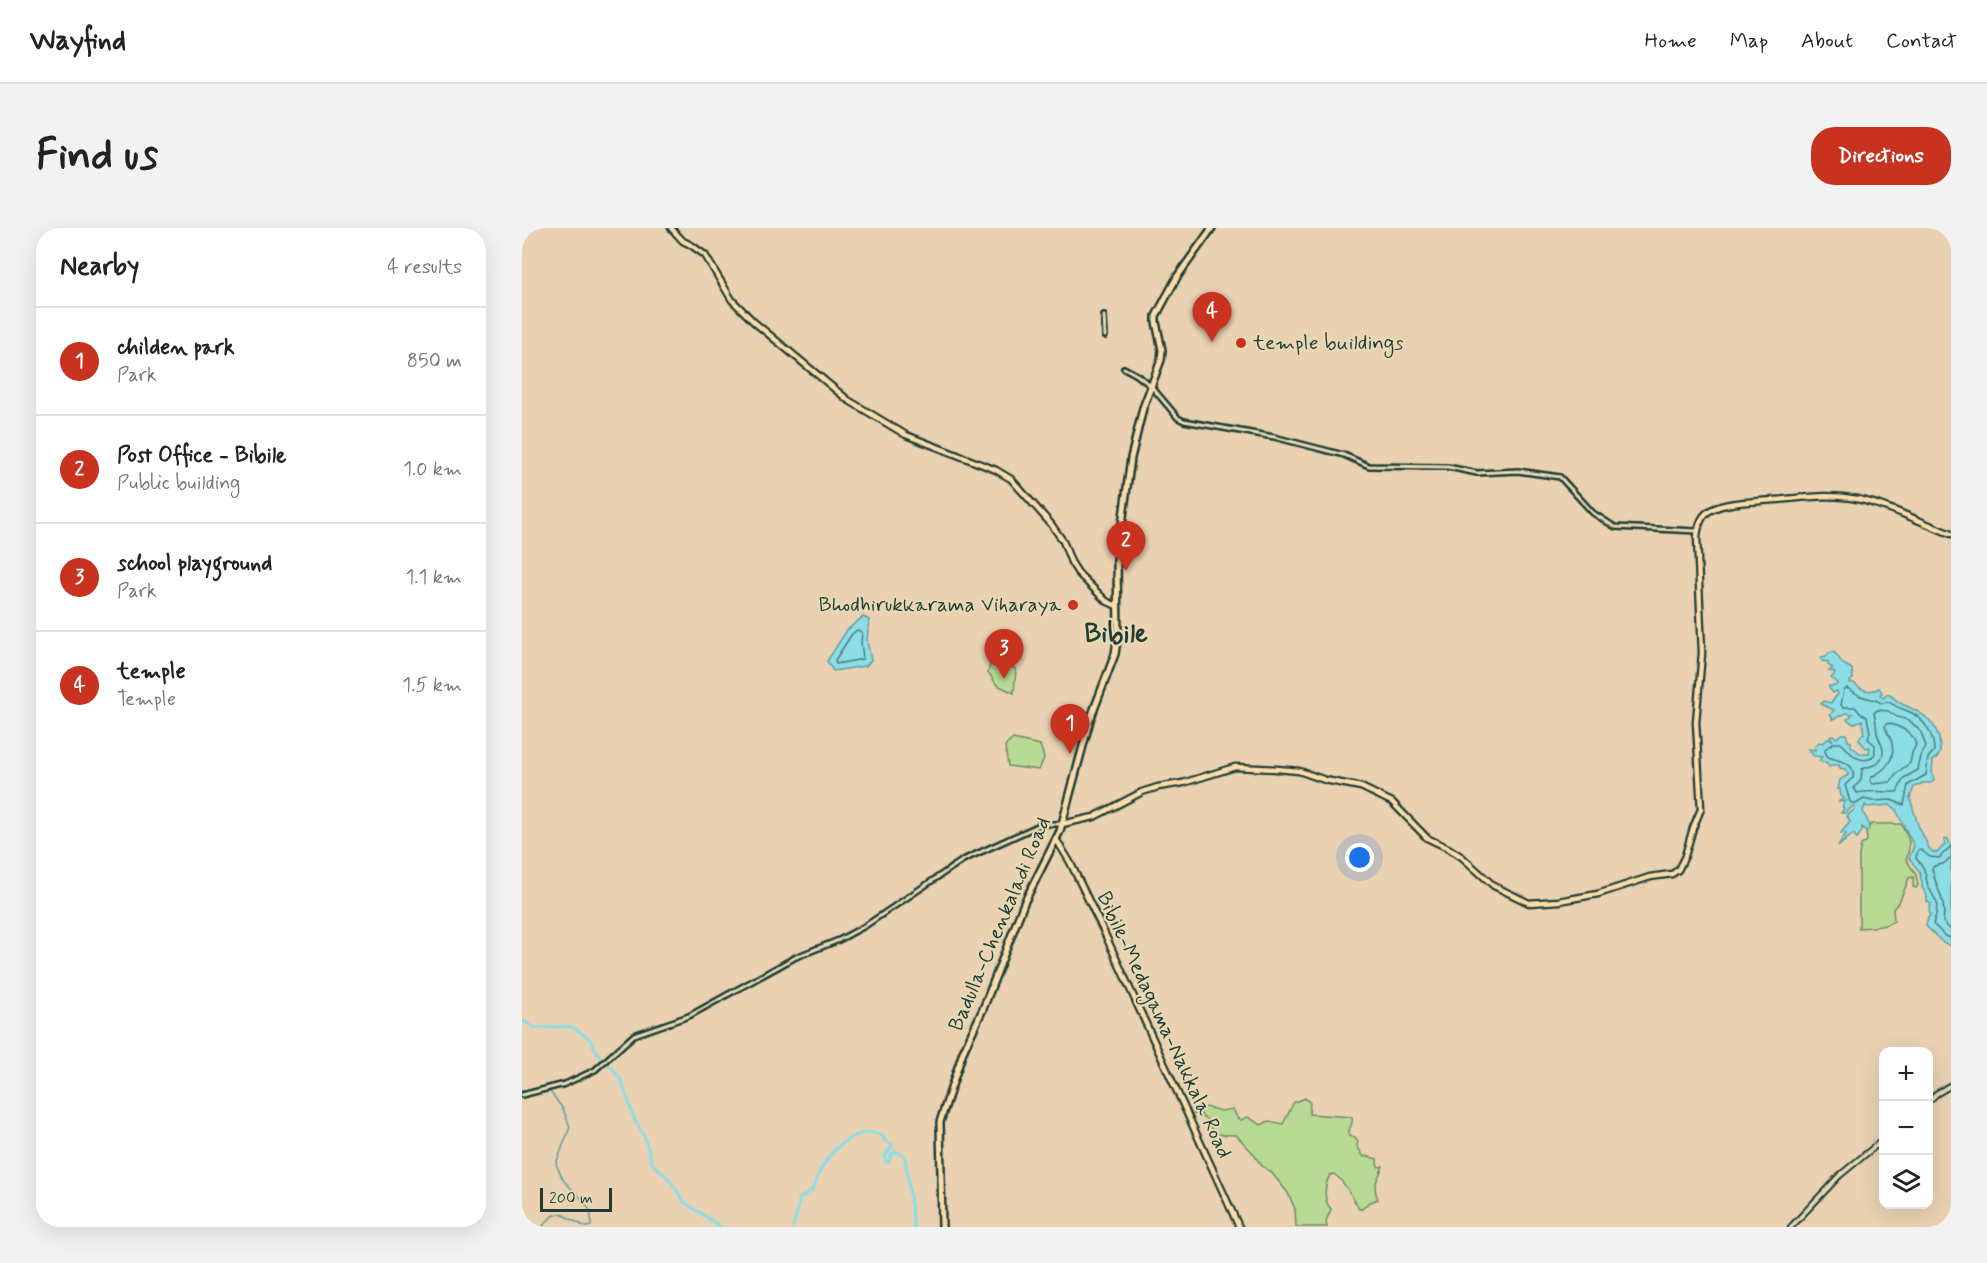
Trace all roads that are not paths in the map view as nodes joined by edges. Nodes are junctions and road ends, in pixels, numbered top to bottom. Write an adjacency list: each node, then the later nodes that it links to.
1 (671, 228): 9 (main road)
2 (1212, 228): 6 (highway, Badulla-Chenkaladi Road)
3 (1104, 316): 4 (street)
4 (1105, 336)
5 (1124, 368): 6 (street)
6 (1151, 386): 7 (street); 9 (highway, Badulla-Chenkaladi Road)
7 (1697, 531): 8 (main road); 10 (main road)
8 (1951, 534)
9 (1117, 606): 10 (highway, Badulla-Chenkaladi Road)
10 (1062, 824): 11 (highway, Badulla-Chenkaladi Road); 13 (street)
11 (1056, 839): 16 (highway, Badulla-Chenkaladi Road); 17 (main road, Bibile-Medagama-Nakkala Road)
12 (1951, 1085): 14 (main road)
13 (522, 1095)
14 (1930, 1101)
15 (1879, 1143): 18 (main road)
16 (942, 1227)
17 (1239, 1227)
18 (1791, 1227)

